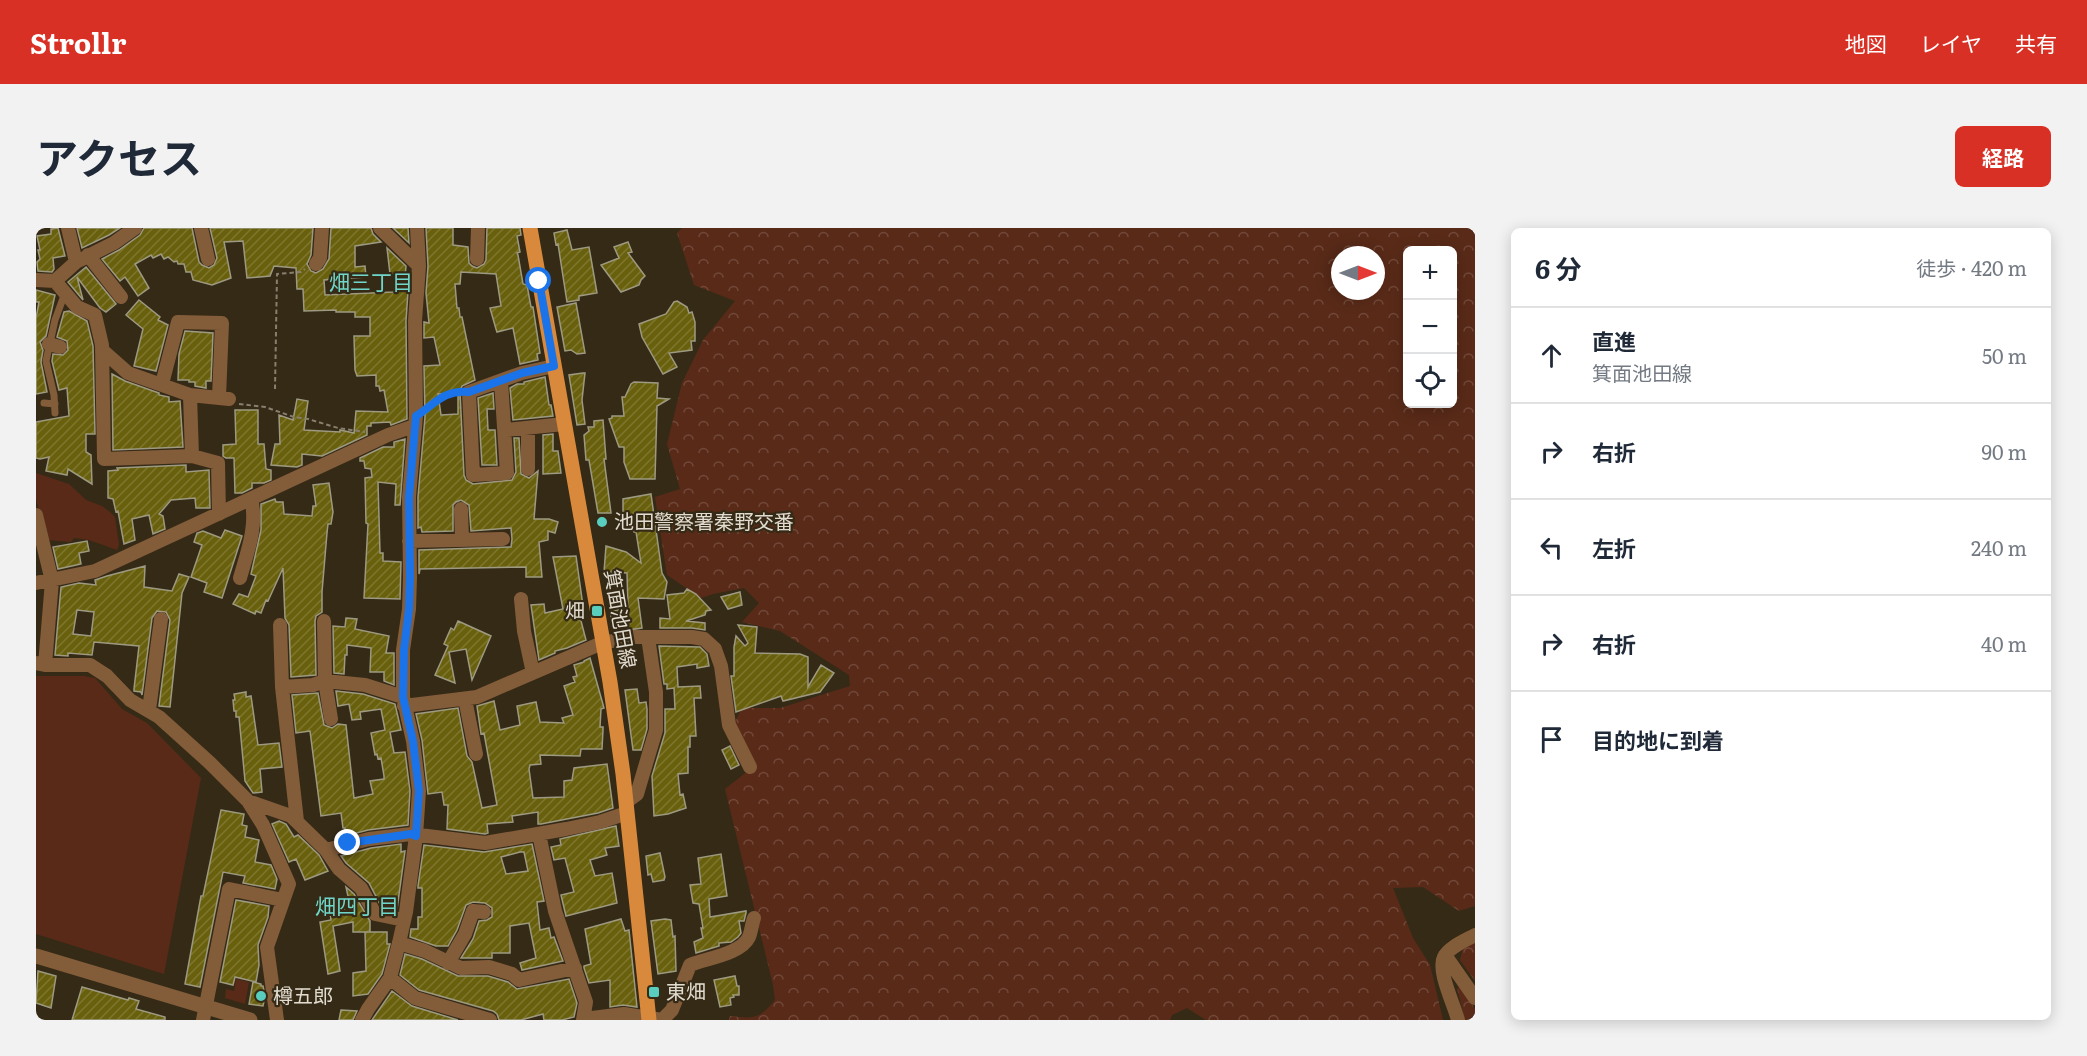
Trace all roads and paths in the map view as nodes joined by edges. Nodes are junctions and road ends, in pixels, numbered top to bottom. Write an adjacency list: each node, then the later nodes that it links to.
1 (68, 228): 10 (street)
2 (135, 228): 10 (street)
3 (201, 228): 9 (street)
4 (322, 228): 12 (street)
5 (380, 228): 13 (street)
6 (417, 228): 13 (street)
7 (477, 228): 11 (street)
8 (530, 228): 19 (main road, 箕面池田線)
9 (208, 258)
10 (82, 259): 15 (street); 17 (street)
11 (477, 259)
12 (316, 264): 22 (path)
13 (419, 266): 29 (street)
14 (36, 280): 15 (street)
15 (55, 281): 16 (street)
16 (65, 292): 18 (street); 27 (lane)
17 (121, 297)
18 (102, 350): 21 (street); 34 (street)
19 (554, 366): 20 (street); 30 (main road, 箕面池田線)
20 (501, 381): 23 (street); 32 (street)
21 (162, 384): 24 (street); 25 (street)
22 (276, 389)
23 (469, 392): 29 (path); 32 (street)
24 (190, 395): 25 (street); 34 (street)
25 (224, 398): 33 (path)
26 (44, 403): 27 (lane)
27 (54, 404): 28 (lane)
28 (54, 413)
29 (415, 421): 33 (street); 42 (street)
30 (564, 424): 31 (street); 51 (main road, 箕面池田線)
31 (528, 428): 32 (street); 35 (street)
32 (505, 430)
33 (388, 435): 36 (street)
34 (192, 456): 38 (street)
35 (528, 469)
36 (251, 499): 38 (street); 43 (street)
37 (461, 509): 41 (street)
38 (219, 514): 44 (street)
39 (36, 515): 44 (street)
40 (503, 539): 41 (street)
41 (462, 540): 42 (street)
42 (410, 541): 57 (street)
43 (240, 579)
44 (52, 581): 45 (street); 52 (street)
45 (36, 583)
46 (520, 599): 53 (street)
47 (161, 619): 58 (street)
48 (324, 621): 54 (street)
49 (280, 625): 55 (street)
50 (648, 637): 51 (street); 61 (street); 63 (street)
51 (602, 644): 53 (street); 63 (main road, 箕面池田線)
52 (40, 664): 58 (street)
53 (533, 674): 56 (street)
54 (325, 681): 55 (street); 57 (street); 59 (street)
55 (282, 687): 64 (street)
56 (465, 699): 57 (street); 60 (street)
57 (403, 702): 66 (street)
58 (149, 710): 62 (street)
59 (331, 719)
60 (476, 754)
61 (750, 767)
62 (248, 801): 64 (street); 68 (street)
63 (626, 807): 65 (street); 81 (main road, 箕面池田線)
64 (297, 821): 67 (street)
65 (539, 834): 66 (street); 77 (street)
66 (416, 836): 67 (street); 71 (street)
67 (326, 850): 71 (street)
68 (283, 900): 80 (street); 83 (street)
69 (484, 912): 76 (street)
70 (754, 918): 81 (street)
71 (404, 920): 73 (street)
72 (1475, 935): 74 (street)
73 (399, 943): 76 (street); 78 (street)
74 (1445, 955): 79 (street); 87 (street)
75 (36, 956): 80 (street)
76 (448, 963): 77 (street)
77 (575, 968): 86 (street)
78 (390, 978): 84 (street); 85 (street)
79 (1475, 998)
80 (204, 1013): 82 (street)
81 (649, 1019): 86 (street)
82 (250, 1020)
83 (277, 1020)
84 (362, 1020)
85 (490, 1020)
86 (584, 1020)
87 (1458, 1020)

